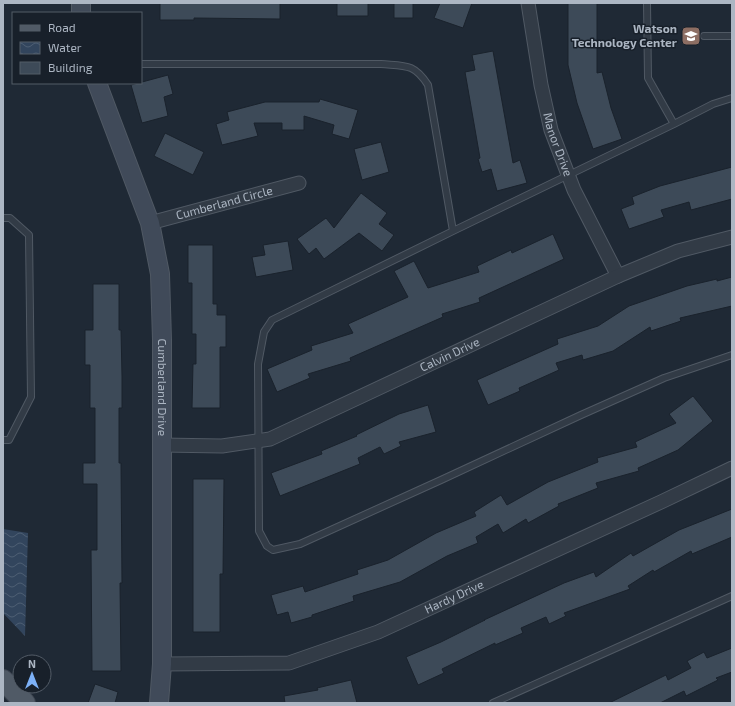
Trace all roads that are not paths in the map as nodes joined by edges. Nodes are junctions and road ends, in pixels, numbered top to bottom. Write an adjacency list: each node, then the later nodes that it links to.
1 (528, 3): 9 (street, Manor Drive)
2 (647, 3): 8 (lane)
3 (704, 36): 4 (lane)
4 (732, 36)
5 (142, 64): 13 (lane)
6 (97, 84): 12 (street, Cumberland Drive)
7 (732, 98): 8 (lane)
8 (674, 124): 9 (lane)
9 (569, 175): 13 (lane); 15 (street, Manor Drive)
10 (299, 182): 12 (street, Cumberland Circle)
11 (3, 218): 17 (lane)
12 (150, 223): 19 (street, Cumberland Drive)
13 (453, 231): 18 (lane)
14 (732, 237): 15 (street, Calvin Drive)
15 (618, 276): 18 (street, Calvin Drive)
16 (732, 355): 18 (lane)
17 (3, 440)
18 (258, 440): 19 (street, Calvin Drive)
19 (162, 445): 22 (street, Cumberland Drive)
20 (732, 468): 22 (street, Hardy Drive)
21 (732, 596): 26 (lane)
22 (162, 664): 25 (street, Cumberland Drive)
23 (3, 680): 24 (main road)
24 (24, 703)
25 (159, 703)
26 (493, 703)

